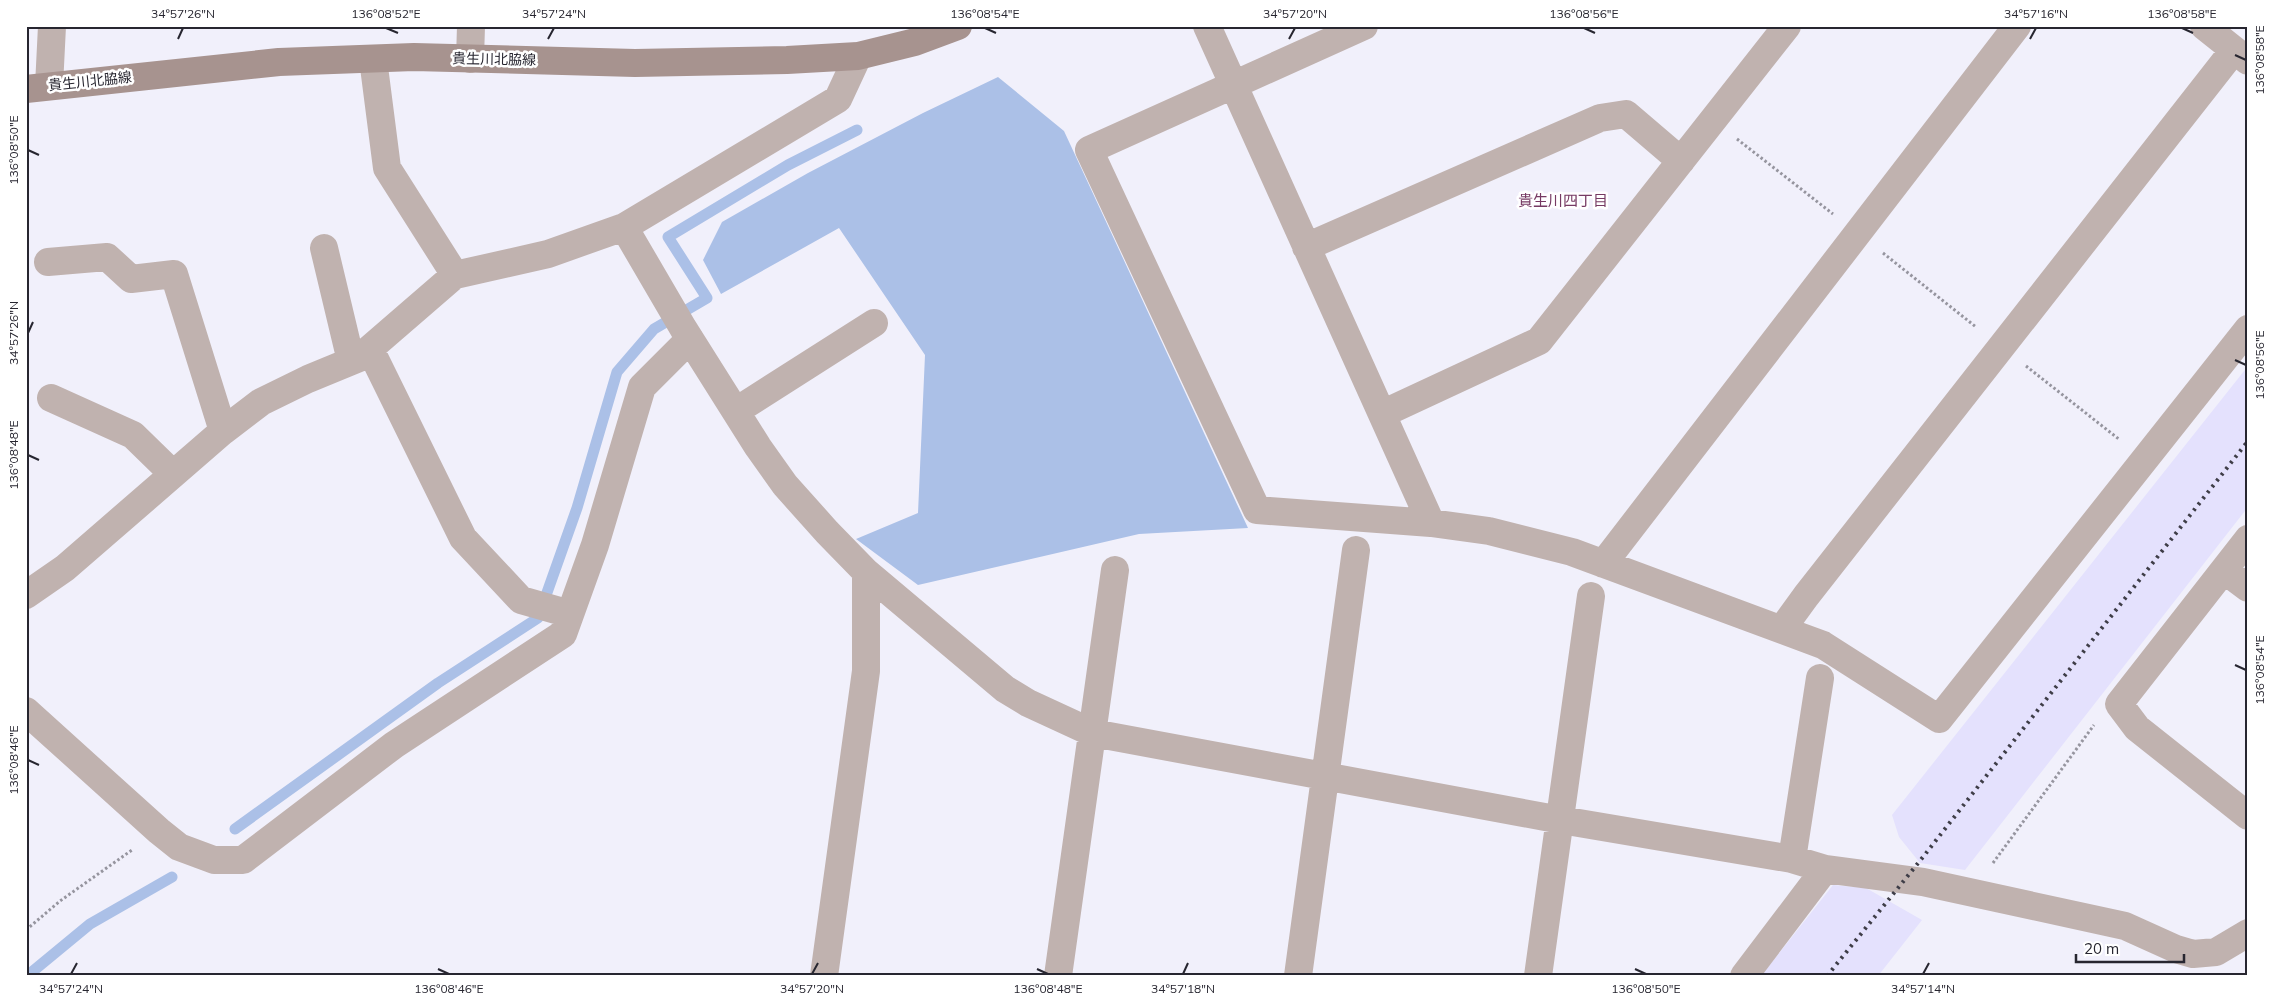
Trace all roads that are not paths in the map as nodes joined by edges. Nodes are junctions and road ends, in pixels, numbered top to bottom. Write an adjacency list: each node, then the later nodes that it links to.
1 (52, 26): 15 (street)
2 (471, 26): 13 (street)
3 (958, 26): 9 (main road, 貴生川北脇線)
4 (1207, 26): 14 (street)
5 (1364, 26): 14 (street)
6 (1787, 26): 16 (street)
7 (2017, 26): 34 (street)
8 (2204, 26): 11 (street)
9 (912, 34): 10 (main road, 貴生川北脇線)
10 (858, 56): 13 (main road, 貴生川北脇線); 17 (street)
11 (2241, 56): 42 (street)
12 (373, 59): 13 (main road, 貴生川北脇線); 15 (main road, 貴生川北脇線); 21 (street)
13 (470, 59)
14 (1233, 85): 18 (street); 31 (street)
15 (38, 87)
16 (1681, 161): 18 (street); 28 (street)
17 (624, 227): 21 (street); 24 (street)
18 (1306, 247): 28 (street)
19 (324, 248): 25 (street)
20 (48, 262): 29 (street)
21 (455, 275): 25 (street)
22 (874, 323): 27 (street)
23 (2248, 329): 42 (street)
24 (687, 334): 27 (street); 41 (street)
25 (360, 355): 29 (street); 41 (street)
26 (51, 398): 30 (street)
27 (736, 411): 37 (street)
28 (1382, 414): 31 (street)
29 (223, 431): 30 (street)
30 (173, 474): 39 (street)
31 (1431, 523): 34 (street)
32 (2248, 539): 36 (street)
33 (1356, 550): 46 (street)
34 (1603, 564): 42 (street)
35 (1115, 570): 45 (street)
36 (2224, 570): 38 (street); 47 (street)
37 (866, 572): 45 (street); 52 (street)
38 (2248, 588)
39 (26, 594)
40 (1591, 596): 48 (street)
41 (570, 614): 44 (street)
42 (1782, 630)
43 (1820, 678): 49 (street)
44 (26, 710)
45 (1093, 733): 46 (street); 53 (street)
46 (1325, 776): 48 (street); 54 (street)
47 (2248, 816)
48 (1561, 820): 49 (street); 55 (street)
49 (1792, 858): 50 (street)
50 (1825, 869): 51 (street); 56 (street)
51 (2248, 933)
52 (824, 976)
53 (1058, 976)
54 (1298, 976)
55 (1538, 976)
56 (1744, 976)

